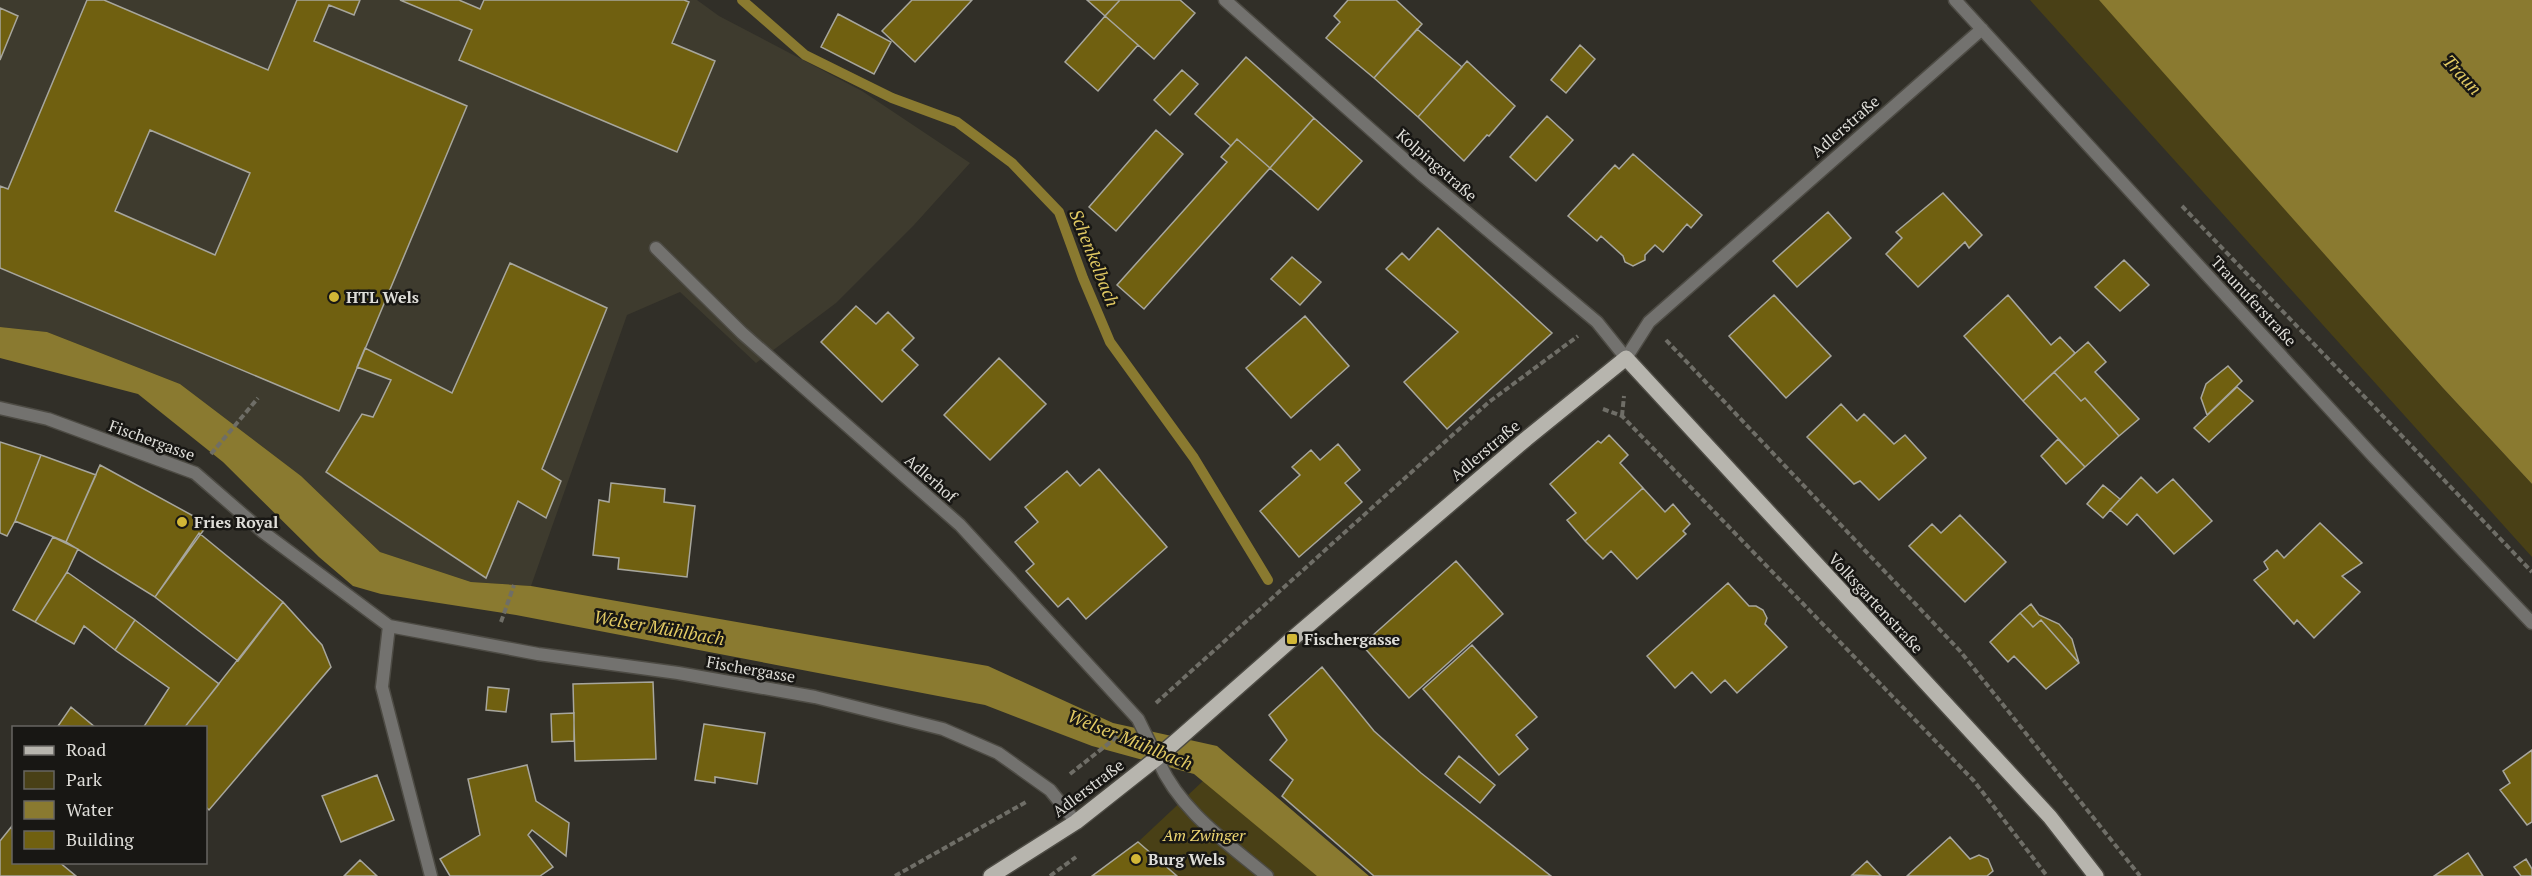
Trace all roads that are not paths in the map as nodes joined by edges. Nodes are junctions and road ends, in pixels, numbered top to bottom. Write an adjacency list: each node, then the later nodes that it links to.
1 (1225, 0): 5 (street, Kolpingstraße)
2 (1955, 0): 3 (street, Traunuferstraße)
3 (1982, 29): 5 (street, Adlerstraße); 7 (street, Traunuferstraße)
4 (656, 248): 9 (street, Adlerhof)
5 (1626, 357): 9 (main road, Adlerstraße); 14 (main road, Volksgartenstraße)
6 (0, 408): 8 (street, Fischergasse)
7 (2532, 622)
8 (389, 626): 10 (street, Fischergasse); 11 (street)
9 (1153, 761): 10 (main road, Adlerstraße); 13 (street)
10 (1076, 822): 12 (main road, Adlerstraße)
11 (431, 876)
12 (991, 876)
13 (1267, 876)
14 (2096, 876)

